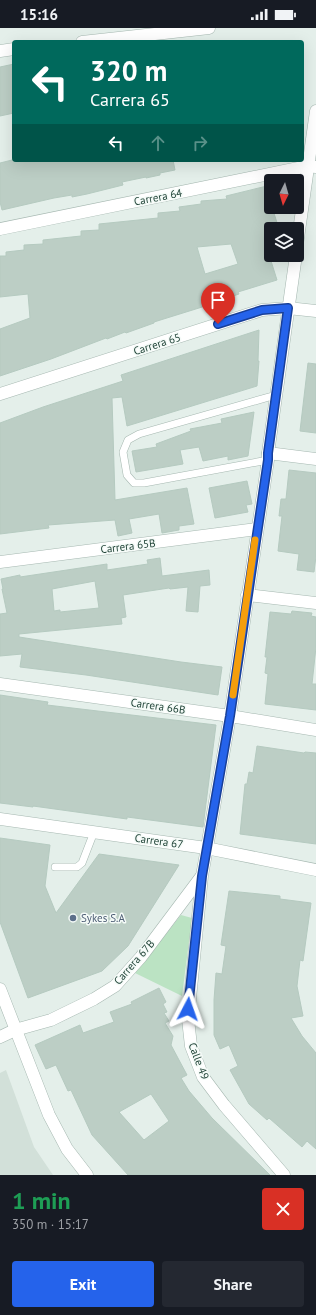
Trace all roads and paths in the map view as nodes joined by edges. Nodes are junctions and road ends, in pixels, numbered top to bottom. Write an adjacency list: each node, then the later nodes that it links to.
1 (209, 28): 2 (street)
2 (100, 40)
3 (12, 50): 4 (street)
4 (0, 51)
5 (316, 111): 6 (street)
6 (312, 167): 7 (street); 8 (street, Carrera 64)
7 (301, 222)
8 (0, 229)
9 (295, 262): 10 (street, Calle 49)
10 (288, 308): 11 (street, Carrera 65); 12 (street, Carrera 65); 13 (street, Calle 49)
11 (316, 311)
12 (0, 394)
13 (276, 394): 14 (street, Calle 49); 14 (lane)
14 (268, 457): 15 (street); 16 (street, Calle 49)
15 (316, 459)
16 (257, 529): 17 (street, Carrera 65B); 18 (street, Calle 49)
17 (0, 562)
18 (247, 595): 19 (street); 21 (street, Calle 49)
19 (316, 603)
20 (0, 684): 21 (street, Carrera 66B)
21 (230, 716): 22 (street, Carrera 66B); 25 (street, Calle 49)
22 (316, 730)
23 (0, 819): 24 (street, Carrera 67)
24 (94, 832): 25 (street, Carrera 67); 26 (lane)
25 (206, 848): 27 (street, Carrera 67); 28 (street, Calle 49)
26 (55, 867)
27 (316, 870)
28 (202, 876): 30 (street, Carrera 67B); 33 (street, Calle 49)
29 (0, 989): 30 (street)
30 (15, 1030): 31 (street, Carrera 67B); 32 (street)
31 (0, 1037)
32 (87, 1175)
33 (284, 1175)

